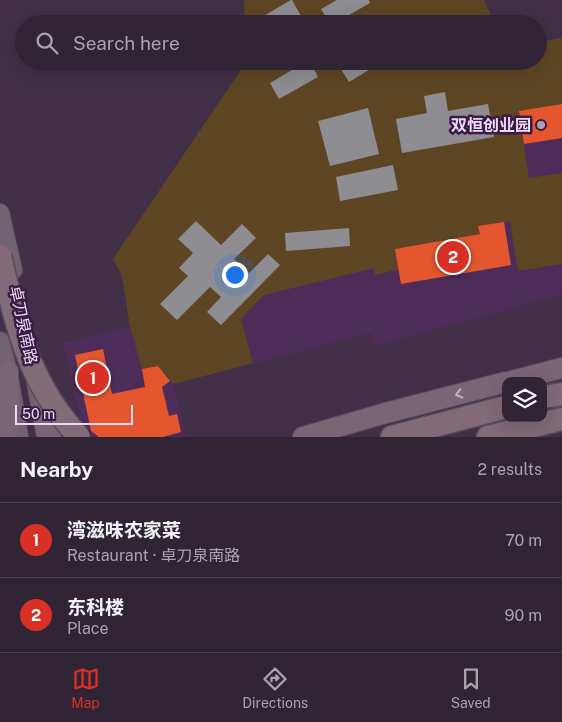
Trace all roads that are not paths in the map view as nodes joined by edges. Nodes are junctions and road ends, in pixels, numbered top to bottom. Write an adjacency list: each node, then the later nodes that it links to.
1 (0, 213): 12 (main road, 卓刀泉南路)
2 (0, 256): 15 (highway, bridge)
3 (0, 341): 5 (main road, 卓刀泉南路)
4 (562, 368): 6 (main road)
5 (8, 371): 13 (main road); 14 (main road, 卓刀泉南路)
6 (527, 377)
7 (502, 383): 16 (main road, one-way to 16)
8 (562, 394): 9 (highway)
9 (547, 396)
10 (502, 408): 17 (highway)
11 (554, 420): 18 (highway)
12 (47, 432)
13 (7, 437)
14 (19, 437)
15 (79, 437)
16 (304, 437)
17 (392, 437)
18 (488, 437)

